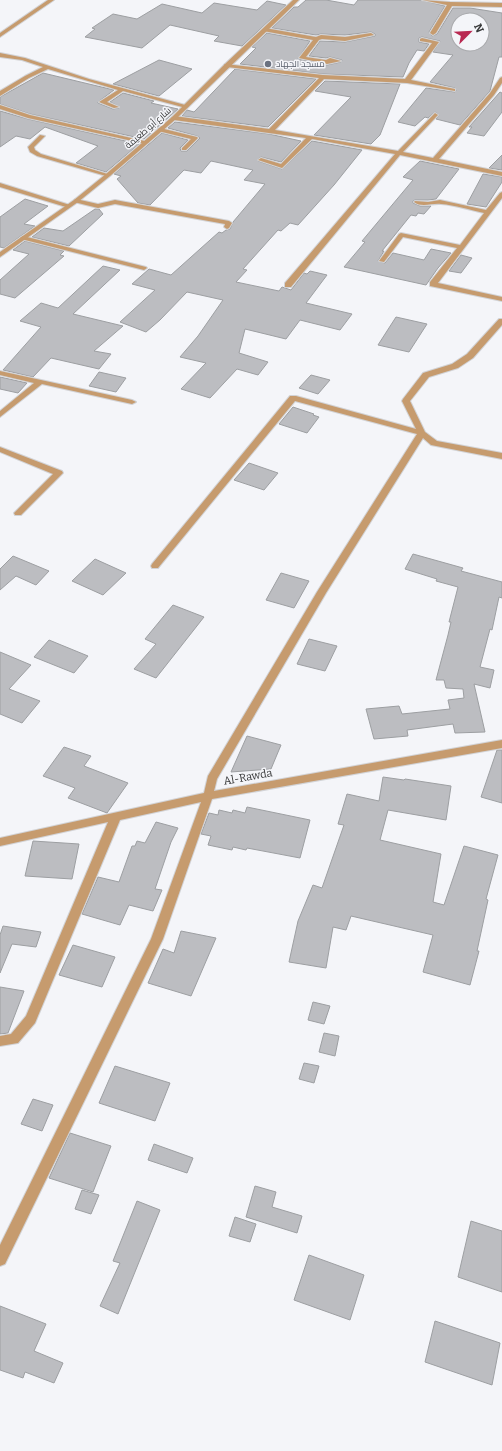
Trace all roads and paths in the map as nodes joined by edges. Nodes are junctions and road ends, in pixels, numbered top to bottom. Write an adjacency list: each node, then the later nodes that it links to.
1 (51, 0): 8 (street)
2 (296, 0): 6 (street, شارع أبو طعيمة)
3 (425, 0): 4 (street)
4 (450, 4): 5 (street); 7 (street)
5 (502, 5)
6 (266, 30): 10 (street); 14 (street, شارع أبو طعيمة)
7 (433, 33)
8 (0, 35)
9 (370, 35): 10 (street)
10 (317, 39): 13 (street)
11 (422, 40): 18 (street)
12 (0, 55): 15 (street)
13 (338, 61)
14 (227, 65): 16 (street); 22 (street, شارع أبو طعيمة)
15 (48, 67): 19 (street); 21 (street)
16 (323, 77): 18 (street); 28 (street)
17 (502, 79): 35 (street)
18 (407, 81): 20 (street)
19 (123, 89): 22 (street); 24 (street)
20 (453, 90)
21 (0, 94)
22 (186, 106): 26 (street, شارع أبو طعيمة)
23 (0, 107): 31 (street)
24 (116, 107)
25 (435, 115): 33 (street)
26 (174, 118): 27 (street, شارع أبو طعيمة); 28 (street)
27 (160, 130): 31 (street, شارع أبو طعيمة); 32 (street)
28 (270, 132): 30 (street)
29 (42, 136): 37 (street)
30 (311, 137): 33 (street); 34 (street)
31 (146, 142): 37 (street, شارع أبو طعيمة)
32 (184, 148)
33 (399, 152): 35 (street); 50 (street)
34 (261, 160)
35 (435, 160): 36 (street)
36 (502, 174)
37 (108, 175): 40 (street, شارع أبو طعيمة)
38 (0, 185): 42 (street)
39 (502, 194): 43 (street)
40 (76, 201): 42 (street, شارع أبو طعيمة); 44 (street)
41 (416, 202): 43 (street)
42 (68, 206): 45 (street, شارع أبو طعيمة)
43 (487, 212): 46 (street)
44 (227, 227)
45 (23, 238): 47 (street, شارع أبو طعيمة); 49 (street)
46 (461, 247): 48 (street); 51 (street)
47 (0, 255)
48 (382, 261)
49 (144, 268)
50 (288, 285)
51 (502, 300)
52 (502, 321): 57 (street)
53 (0, 373): 54 (street)
54 (40, 382): 55 (street); 56 (street)
55 (132, 402)
56 (0, 415)
57 (422, 433): 59 (street); 61 (street); 63 (street)
58 (0, 449): 60 (street)
59 (502, 456)
60 (18, 513)
61 (155, 566)
62 (502, 744): 63 (street, Al-Rawda)
63 (208, 796): 64 (street, Al-Rawda); 67 (street)
64 (116, 816): 65 (street, Al-Rawda); 66 (street)
65 (0, 842)
66 (0, 1041)
67 (0, 1259)

